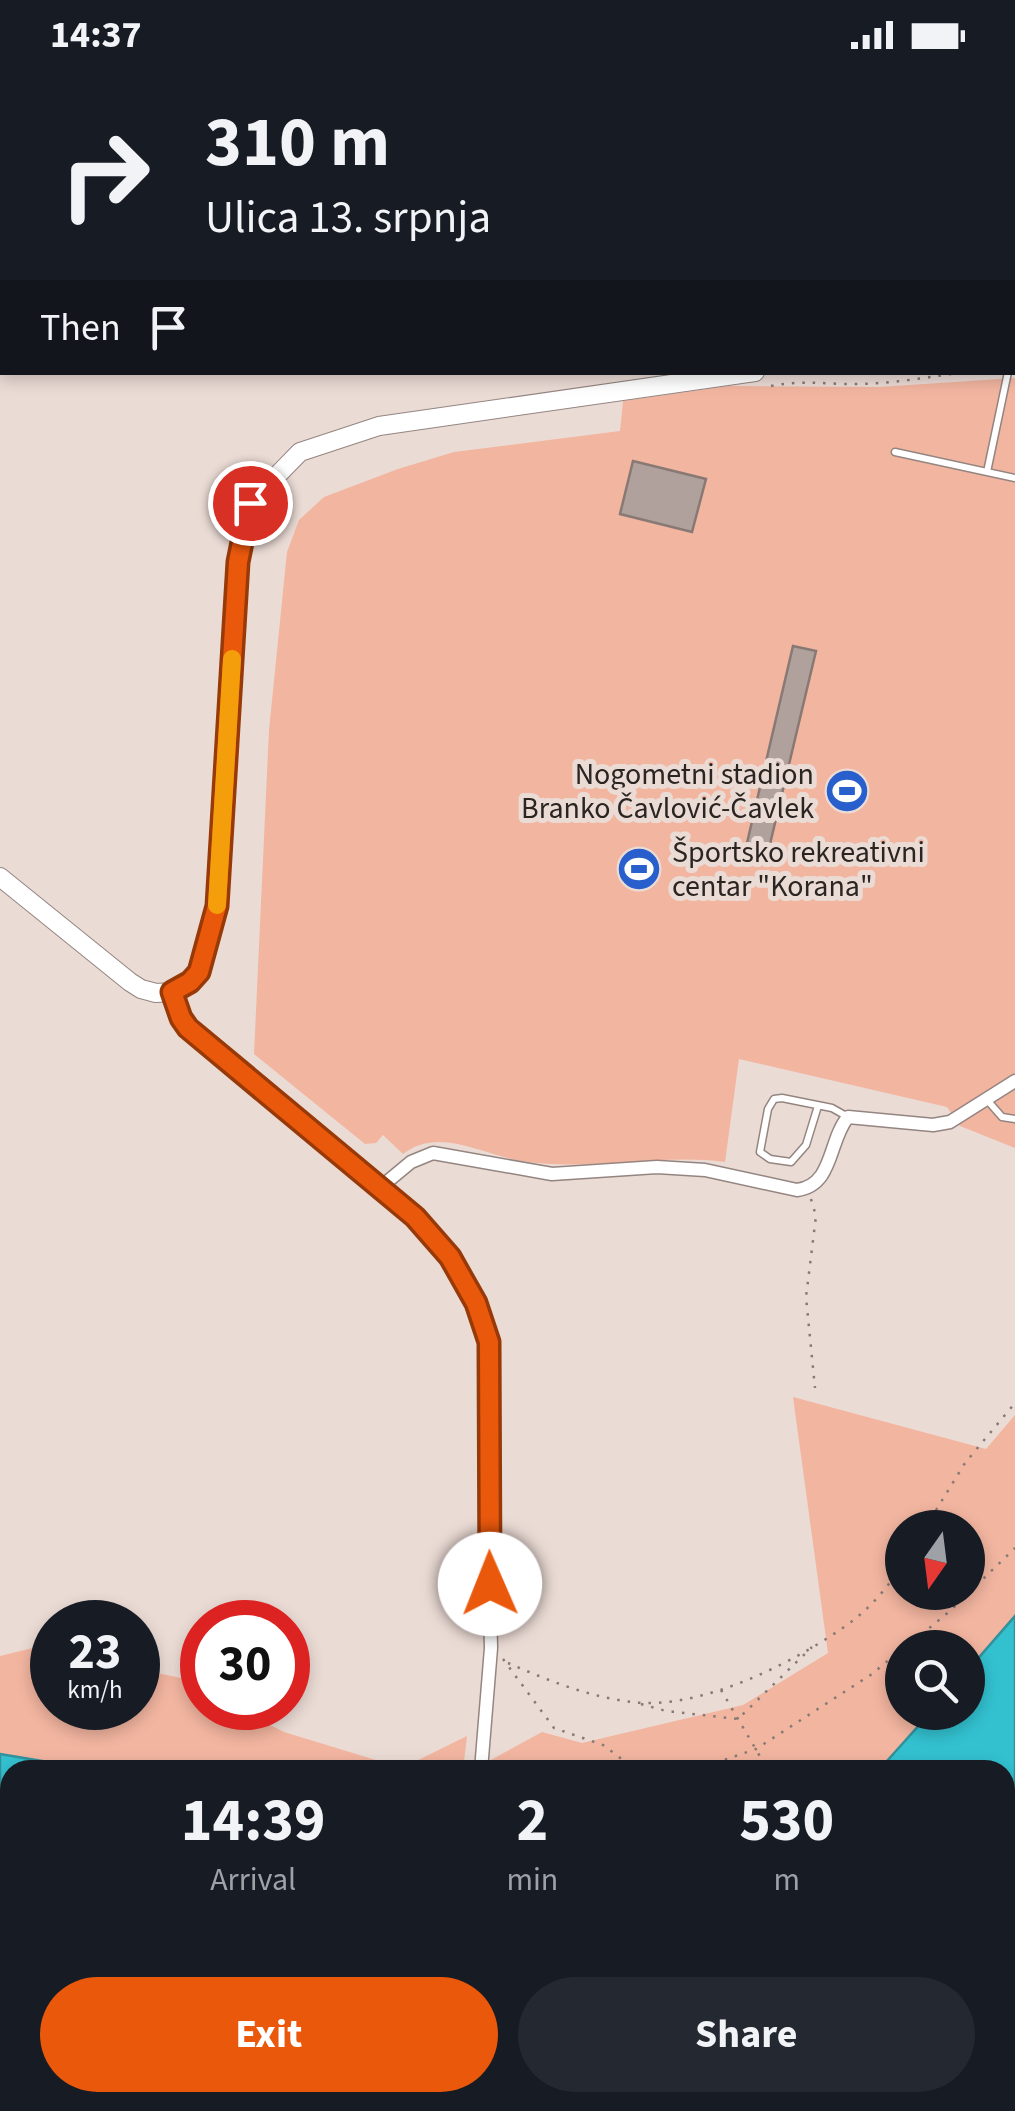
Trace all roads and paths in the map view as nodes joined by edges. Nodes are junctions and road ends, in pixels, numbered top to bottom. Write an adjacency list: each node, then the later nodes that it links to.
1 (734, 375): 9 (street)
2 (945, 375): 4 (path)
3 (1007, 375): 6 (lane)
4 (771, 386)
5 (895, 452): 6 (lane)
6 (987, 472): 7 (lane)
7 (1015, 478)
8 (0, 877): 9 (street)
9 (172, 992): 15 (street)
10 (1015, 1081): 11 (street)
11 (988, 1101): 13 (street); 14 (lane)
12 (818, 1106): 12 (lane); 13 (lane)
13 (848, 1117): 16 (street)
14 (1015, 1119)
15 (382, 1186): 16 (street); 24 (street)
16 (808, 1188): 17 (path)
17 (815, 1388)
18 (1015, 1403): 19 (path)
19 (936, 1510)
20 (1015, 1548): 22 (path)
21 (885, 1590): 23 (path)
22 (926, 1630)
23 (816, 1642): 27 (path); 29 (path)
24 (491, 1648): 25 (path); 31 (street)
25 (508, 1663): 28 (path); 32 (path)
26 (885, 1663): 30 (path)
27 (721, 1690): 28 (path); 29 (path)
28 (634, 1702): 29 (path)
29 (738, 1720): 30 (path)
30 (756, 1749): 33 (path); 34 (path)
31 (482, 1760)
32 (623, 1760)
33 (724, 1760)
34 (762, 1760)

